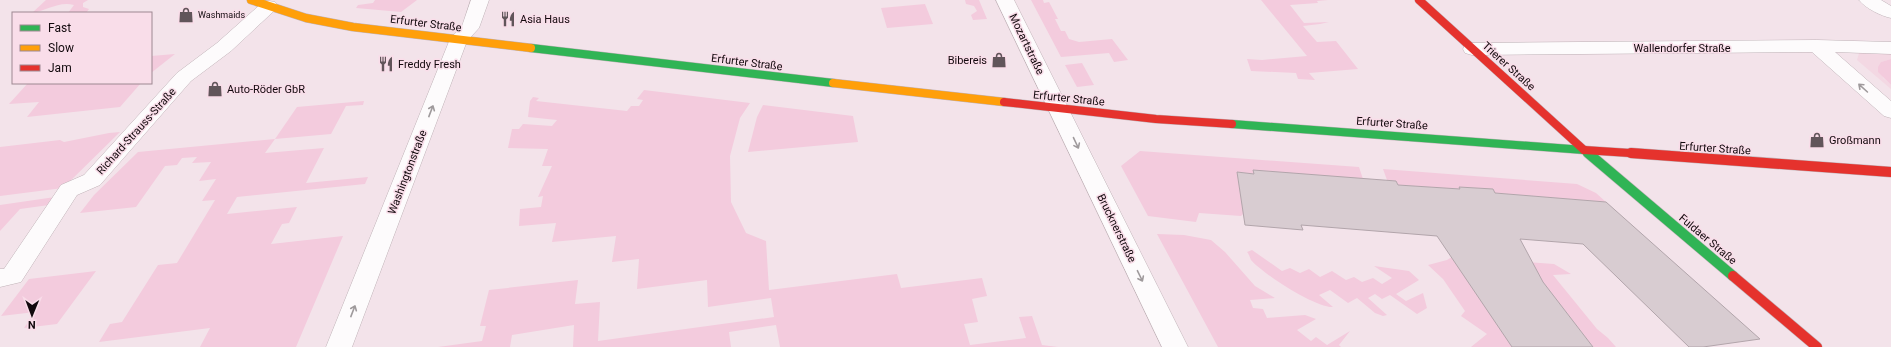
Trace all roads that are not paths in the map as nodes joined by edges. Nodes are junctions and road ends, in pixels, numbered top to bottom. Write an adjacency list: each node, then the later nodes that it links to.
1 (251, 0): 6 (street, Erfurter Straße)
2 (480, 0): 8 (street, Washingtonstraße)
3 (1005, 0): 12 (street, Mozartstraße)
4 (1420, 0): 11 (street, Trierer Straße)
5 (1868, 0): 7 (street)
6 (269, 6): 8 (street, Erfurter Straße); 16 (street, Richard-Strauss-Straße)
7 (1891, 13)
8 (459, 39): 12 (street, Erfurter Straße); 17 (street, Washingtonstraße, one-way to 8)
9 (1816, 46): 10 (street, Wallendorfer Straße); 11 (street, Wallendorfer Straße); 13 (street, one-way to 9)
10 (1891, 48)
11 (1472, 49): 14 (street, Trierer Straße)
12 (1060, 109): 14 (street, Erfurter Straße); 18 (street, Brucknerstraße, one-way to 18)
13 (1891, 112)
14 (1583, 149): 15 (street, Erfurter Straße); 19 (street, Fuldaer Straße)
15 (1891, 172)
16 (0, 278)
17 (339, 347)
18 (1175, 347)
19 (1817, 347)

